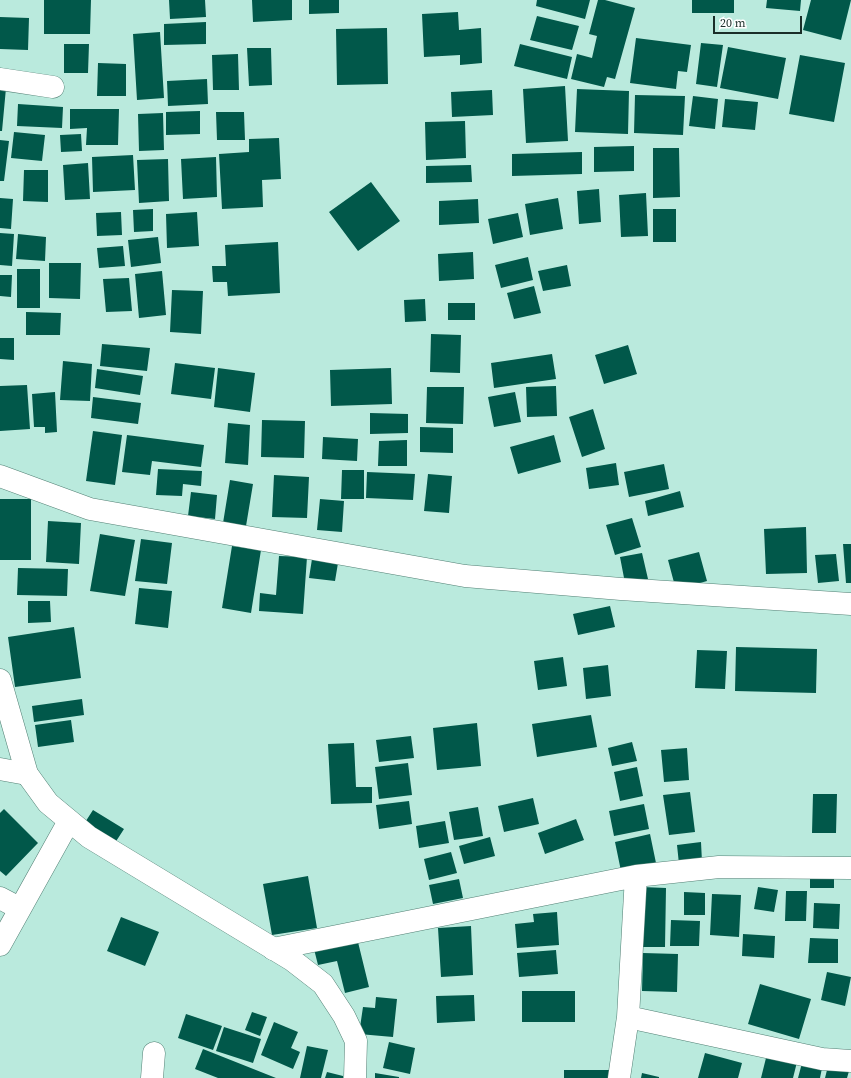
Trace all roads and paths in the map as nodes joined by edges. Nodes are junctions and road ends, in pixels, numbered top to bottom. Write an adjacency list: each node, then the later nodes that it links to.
1 (0, 80): 2 (street)
2 (53, 87)
3 (0, 476): 4 (street)
4 (851, 604)
5 (0, 680): 7 (street)
6 (0, 769): 7 (street)
7 (27, 774): 8 (street)
8 (69, 821): 12 (street); 14 (street)
9 (851, 868): 10 (street)
10 (636, 876): 14 (street); 15 (street)
11 (0, 898): 12 (street)
12 (19, 908): 13 (street)
13 (0, 945)
14 (273, 949): 19 (street)
15 (628, 1016): 17 (street); 20 (street)
16 (154, 1053): 18 (street)
17 (851, 1061)
18 (152, 1078)
19 (355, 1078)
20 (620, 1078)

